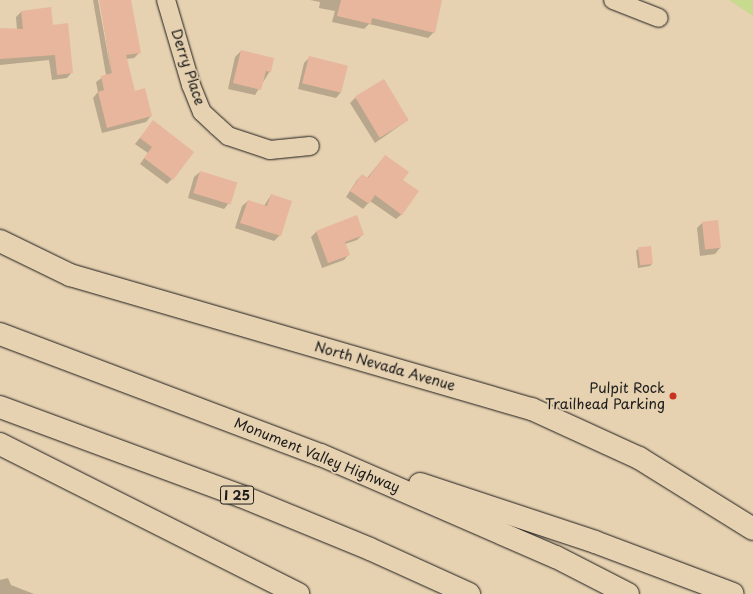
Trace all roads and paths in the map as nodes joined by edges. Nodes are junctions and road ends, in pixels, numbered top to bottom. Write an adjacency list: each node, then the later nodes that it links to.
1 (166, 0): 4 (street, Derry Place)
2 (613, 0): 3 (street)
3 (659, 18)
4 (310, 146)
5 (0, 241): 10 (main road, North Nevada Avenue)
6 (0, 334): 8 (main road, Monument Valley Highway)
7 (0, 407): 12 (main road, I 25)
8 (256, 429): 13 (main road, Monument Valley Highway); 14 (main road)
9 (0, 444): 11 (main road)
10 (753, 529)
11 (298, 594)
12 (470, 594)
13 (628, 594)
14 (733, 594)

